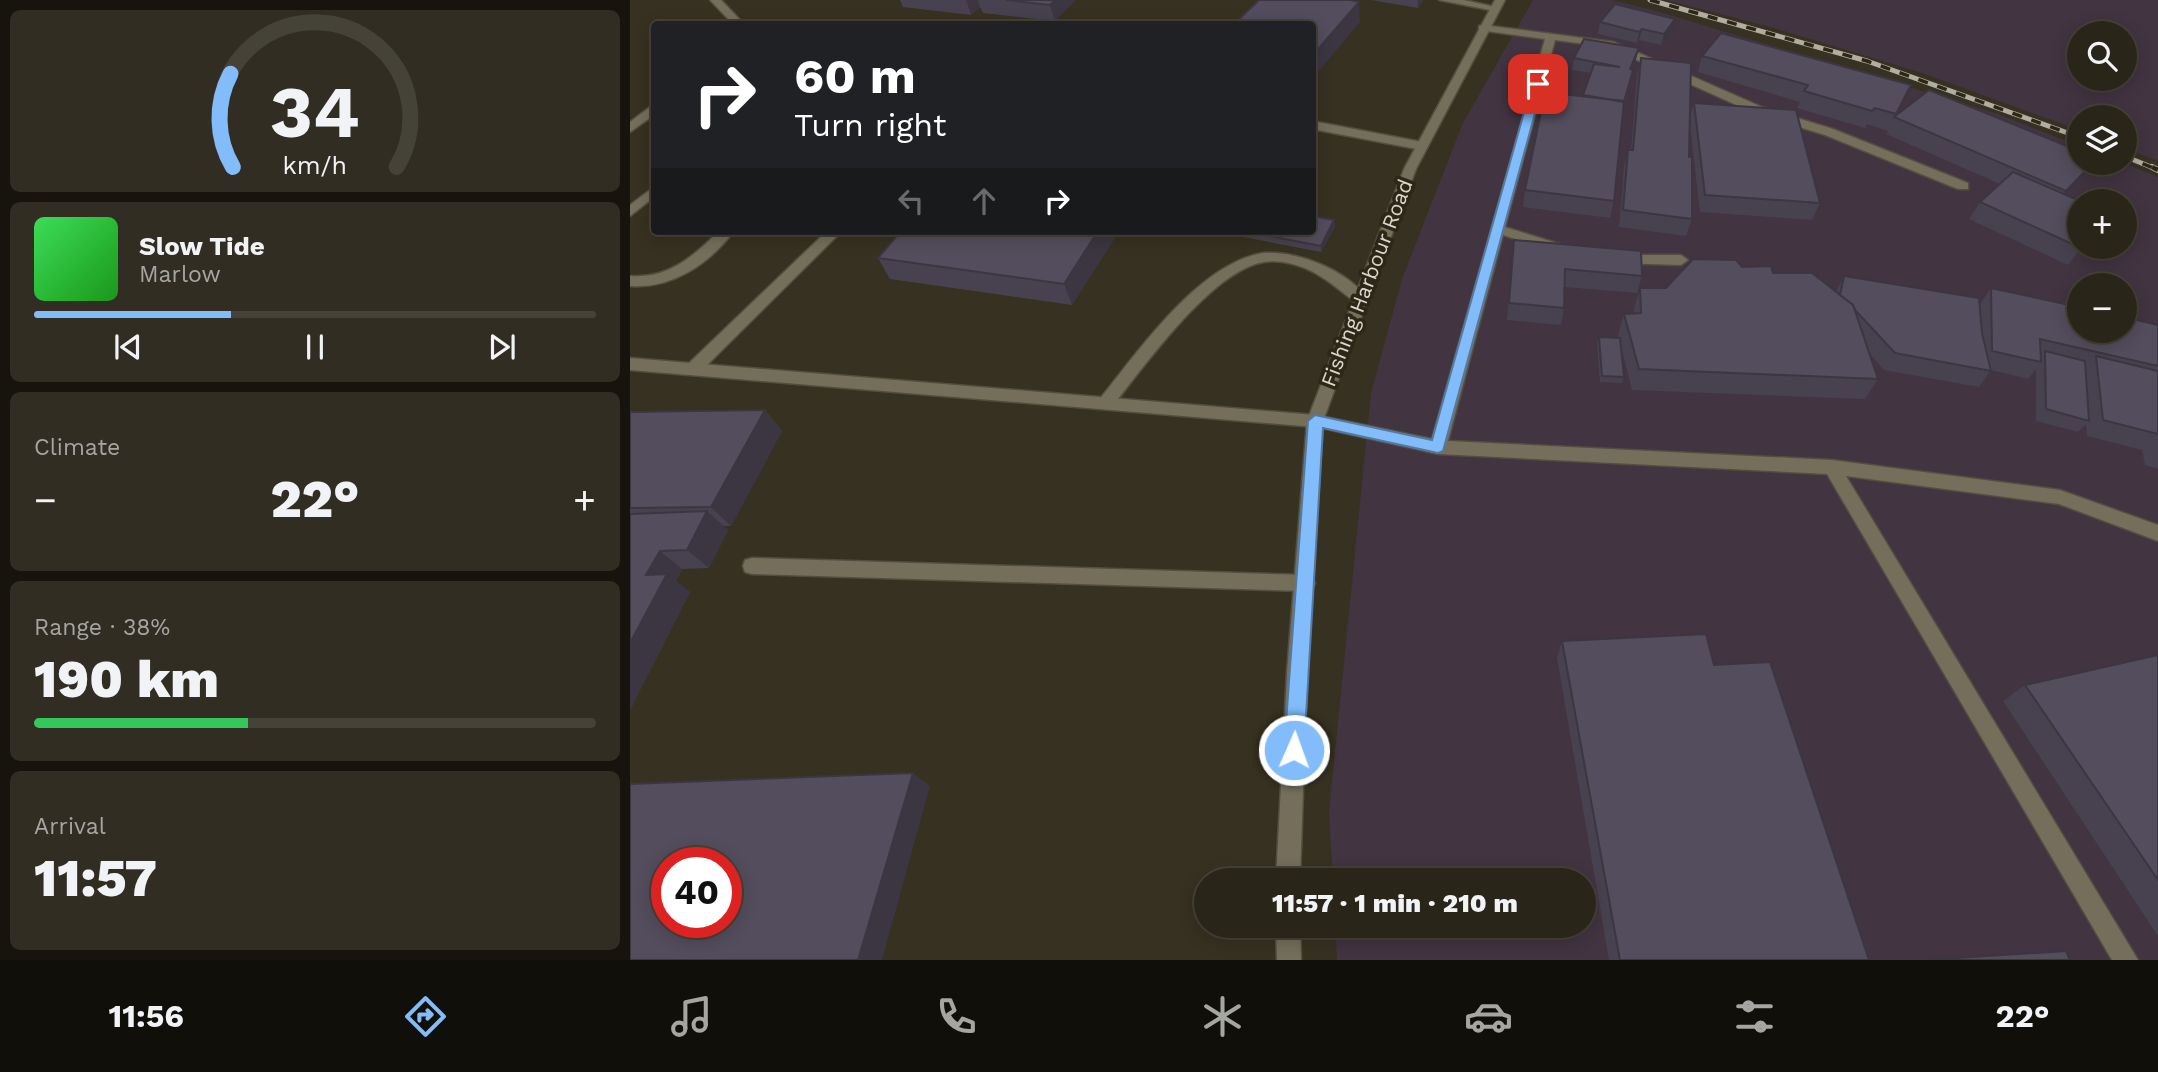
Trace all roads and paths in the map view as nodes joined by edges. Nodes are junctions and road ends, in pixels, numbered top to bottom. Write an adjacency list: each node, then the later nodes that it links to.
1 (715, 0): 4 (street)
2 (1444, 0): 3 (street)
3 (1497, 4): 5 (street, Fishing Harbour Road)
4 (736, 21)
5 (1483, 28): 6 (street); 10 (street, Fishing Harbour Road)
6 (1551, 36): 11 (street); 14 (street)
7 (651, 112): 9 (street)
8 (1316, 126): 10 (street)
9 (630, 128)
10 (1422, 146): 21 (street, Fishing Harbour Road)
11 (1963, 186)
12 (651, 194): 13 (street)
13 (630, 212)
14 (1498, 229): 17 (street); 26 (street)
15 (722, 235): 20 (street)
16 (831, 235): 23 (street)
17 (1570, 252)
18 (1610, 258): 19 (street)
19 (1681, 260)
20 (630, 281)
21 (1360, 298): 24 (street); 25 (street, Fishing Harbour Road)
22 (630, 364): 23 (street)
23 (693, 369): 24 (street)
24 (1105, 404): 25 (street)
25 (1315, 421): 26 (street); 30 (street, Fishing Harbour Road)
26 (1438, 447): 27 (street)
27 (1832, 467): 28 (street); 34 (street)
28 (2158, 533)
29 (752, 566): 30 (street)
30 (1305, 583): 31 (street, Fishing Harbour Road)
31 (1289, 868)
32 (1288, 938): 33 (street)
33 (1289, 960)
34 (2126, 960)

